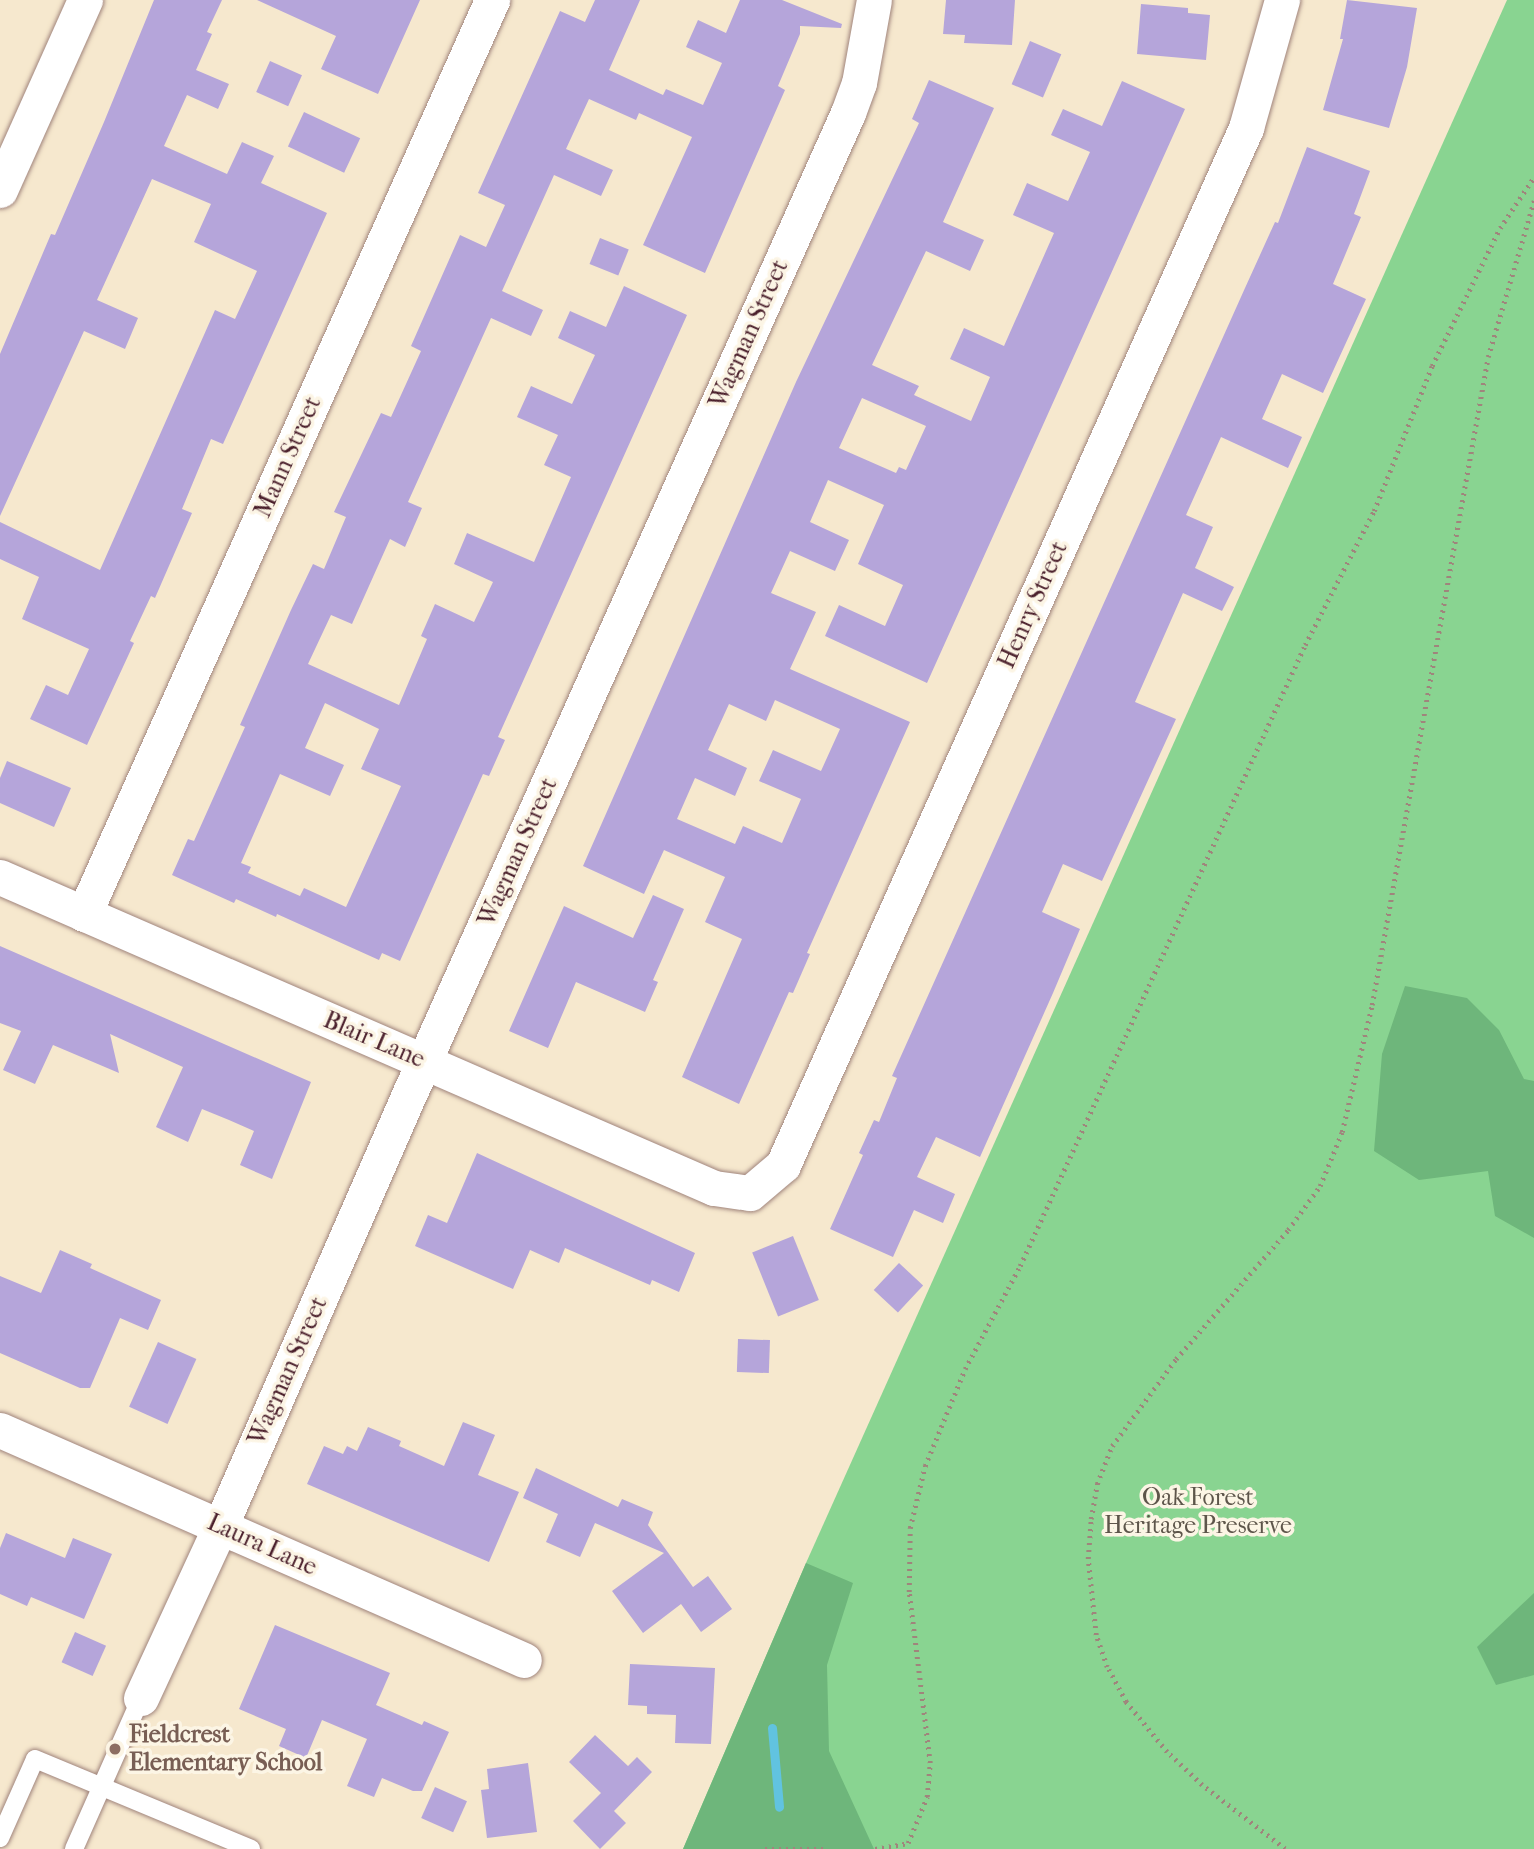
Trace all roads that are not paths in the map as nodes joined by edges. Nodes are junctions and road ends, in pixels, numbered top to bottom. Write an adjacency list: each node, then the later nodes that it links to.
1 (85, 0): 5 (street)
2 (492, 0): 7 (street, Mann Street)
3 (874, 0): 8 (street, Wagman Street)
4 (1282, 0): 9 (street, Henry Street)
5 (0, 190)
6 (0, 877): 7 (street, Blair Lane)
7 (84, 914): 8 (street, Blair Lane)
8 (424, 1061): 9 (street, Blair Lane); 11 (street, Wagman Street)
9 (750, 1193)
10 (0, 1430): 11 (street, Laura Lane)
11 (220, 1527): 12 (street, Laura Lane); 13 (street, Wagman Street)
12 (524, 1660)
13 (141, 1698): 14 (lane)
14 (101, 1787): 15 (lane); 16 (lane); 17 (lane)
15 (0, 1838)
16 (74, 1849)
17 (251, 1849)

